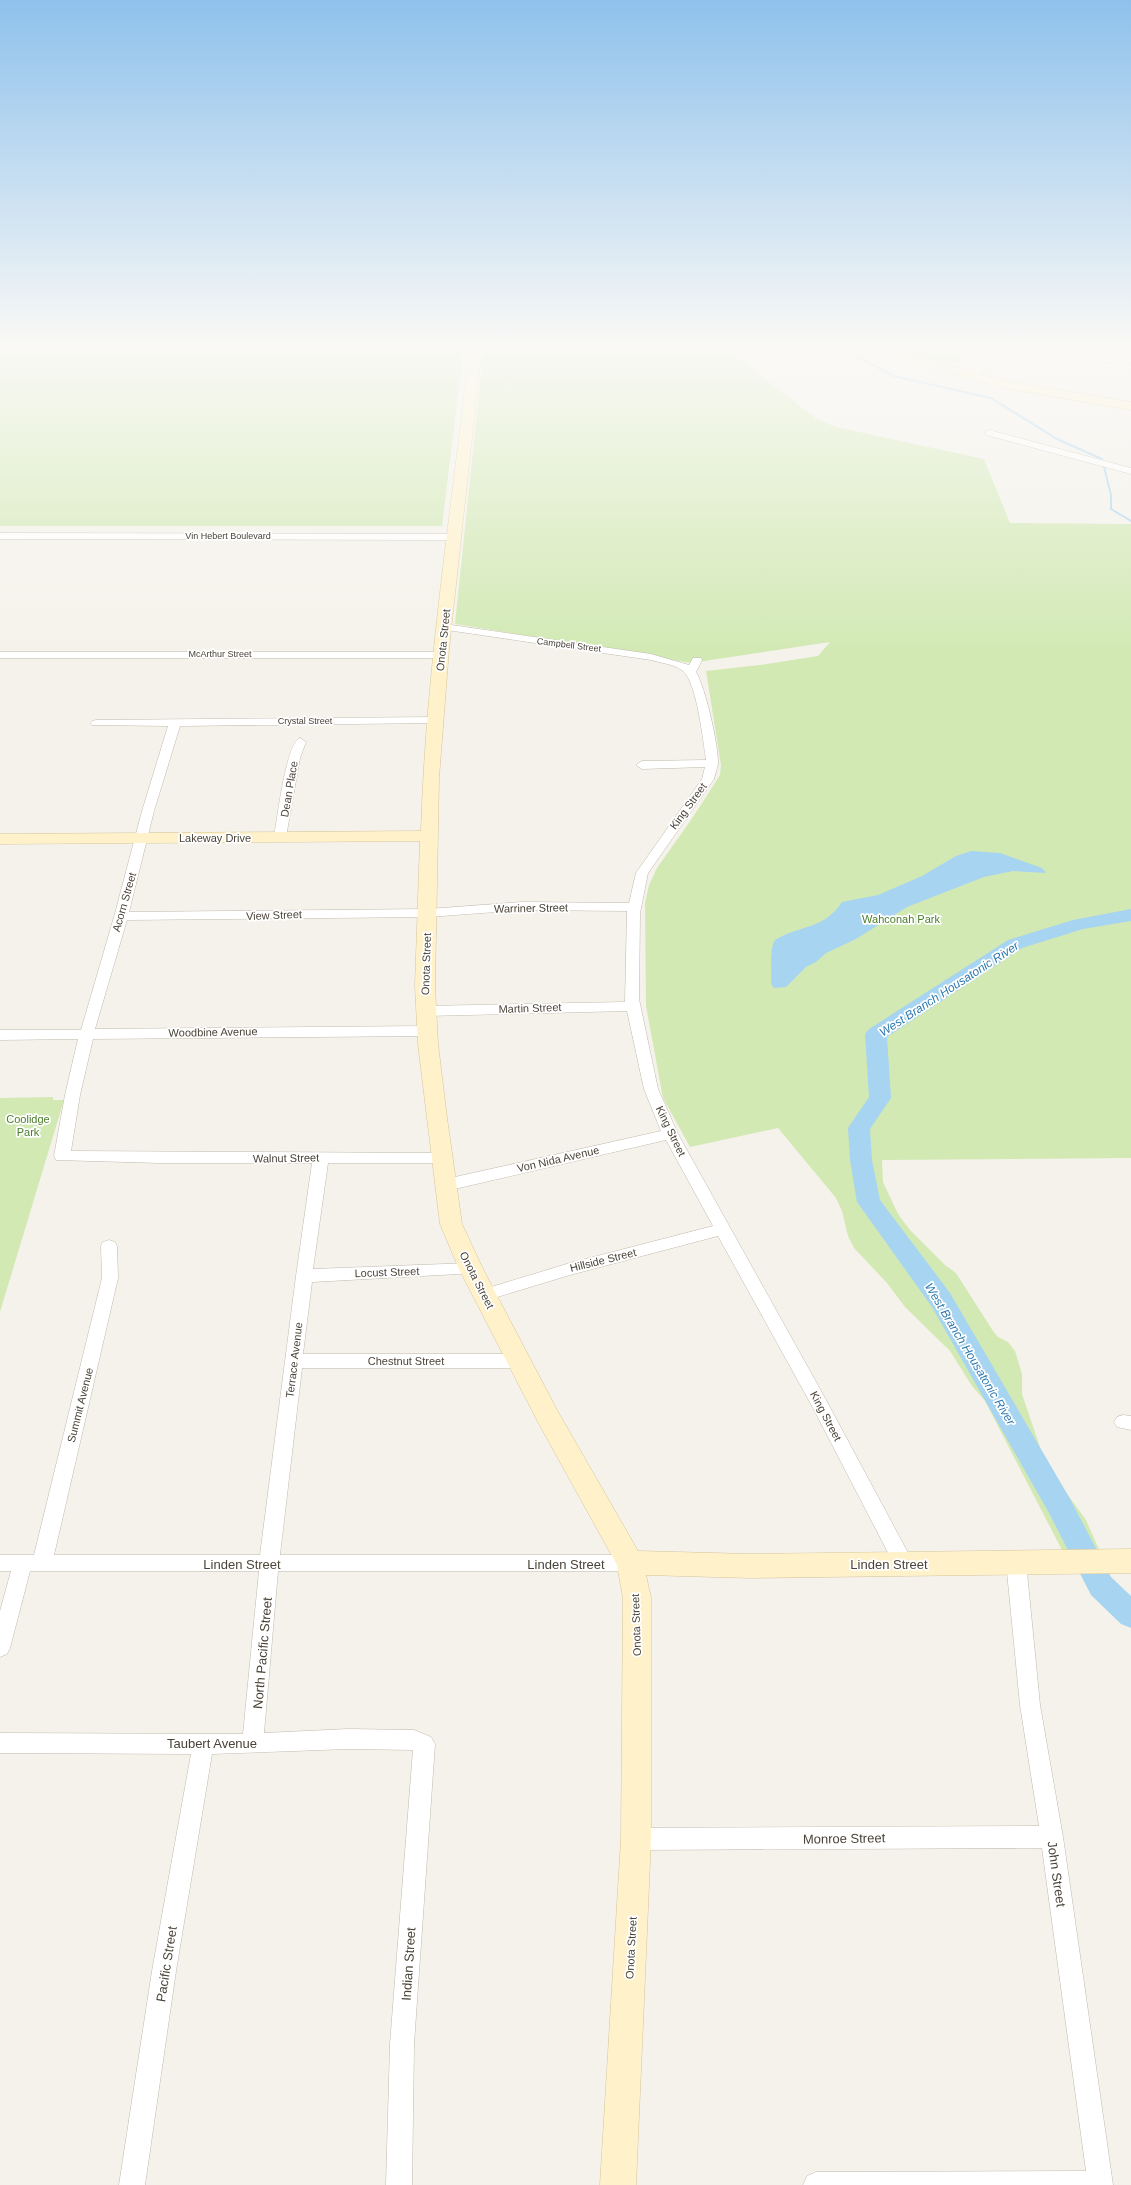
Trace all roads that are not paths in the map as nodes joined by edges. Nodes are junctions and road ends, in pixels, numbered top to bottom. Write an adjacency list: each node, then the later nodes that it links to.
1 (465, 447): 5 (street, Onota Street)
2 (1042, 447): 3 (street)
3 (1131, 471)
4 (0, 536): 5 (street, Vin Hebert Boulevard)
5 (455, 537): 6 (street, Onota Street)
6 (444, 627): 8 (street, Onota Street); 9 (street, Campbell Street)
7 (0, 655): 8 (street, McArthur Street)
8 (441, 655): 10 (street, Onota Street)
9 (694, 666): 14 (street, King Street)
10 (435, 720): 11 (street, Crystal Street); 16 (street, Onota Street)
11 (175, 721): 12 (street, Crystal Street); 18 (street, Acorn Street)
12 (96, 723)
13 (300, 742): 17 (street, Dean Place)
14 (712, 763): 15 (street); 20 (street, King Street)
15 (642, 765)
16 (429, 836): 17 (street, Lakeway Drive); 21 (street, Onota Street)
17 (280, 837): 18 (street, Lakeway Drive)
18 (142, 838): 19 (street, Lakeway Drive); 22 (street, Acorn Street)
19 (0, 840)
20 (634, 907): 21 (street, Warriner Street); 23 (street, King Street)
21 (428, 913): 22 (street, View Street); 24 (street, Onota Street)
22 (121, 916): 25 (street, Acorn Street)
23 (634, 1006): 24 (street, Martin Street); 28 (street, King Street)
24 (426, 1021): 25 (street, Woodbine Avenue); 30 (street, Onota Street)
25 (87, 1034): 26 (street, Woodbine Avenue); 27 (street, Acorn Street)
26 (0, 1035)
27 (74, 1083): 29 (street, Walnut Street)
28 (670, 1134): 31 (street, Von Nida Avenue); 32 (street, King Street)
29 (320, 1158): 30 (street, Walnut Street); 35 (street, Terrace Avenue)
30 (442, 1158): 31 (street, Onota Street)
31 (446, 1185): 34 (street, Onota Street)
32 (723, 1229): 36 (street, Hillside Street); 45 (street, King Street)
33 (109, 1246): 42 (street, Summit Avenue)
34 (471, 1269): 35 (street, Locust Street); 36 (street, Onota Street)
35 (304, 1276): 37 (street, Terrace Avenue)
36 (484, 1295): 38 (street, Onota Street)
37 (294, 1361): 38 (street, Chestnut Street); 43 (street, Terrace Avenue)
38 (519, 1361): 44 (street, Onota Street)
39 (1125, 1561): 40 (street, Linden Street)
40 (1016, 1562): 45 (street, Linden Street); 51 (street, John Street)
41 (0, 1563): 42 (street, Linden Street)
42 (32, 1563): 43 (street, Linden Street); 46 (street, Summit Avenue)
43 (270, 1563): 44 (street, Linden Street); 48 (street, North Pacific Street)
44 (630, 1563): 45 (street, Linden Street); 52 (street, Onota Street)
45 (904, 1564)
46 (0, 1648)
47 (0, 1743): 49 (street, Taubert Avenue)
48 (253, 1743): 49 (street, Taubert Avenue); 50 (street, Taubert Avenue)
49 (203, 1744): 54 (street, Pacific Street)
50 (424, 1744): 55 (street, Indian Street)
51 (1052, 1837): 52 (street, Monroe Street); 53 (street, John Street)
52 (636, 1839): 56 (street, Onota Street)
53 (1100, 2184): 57 (street)
54 (132, 2185)
55 (399, 2185)
56 (618, 2185)
57 (816, 2185)

